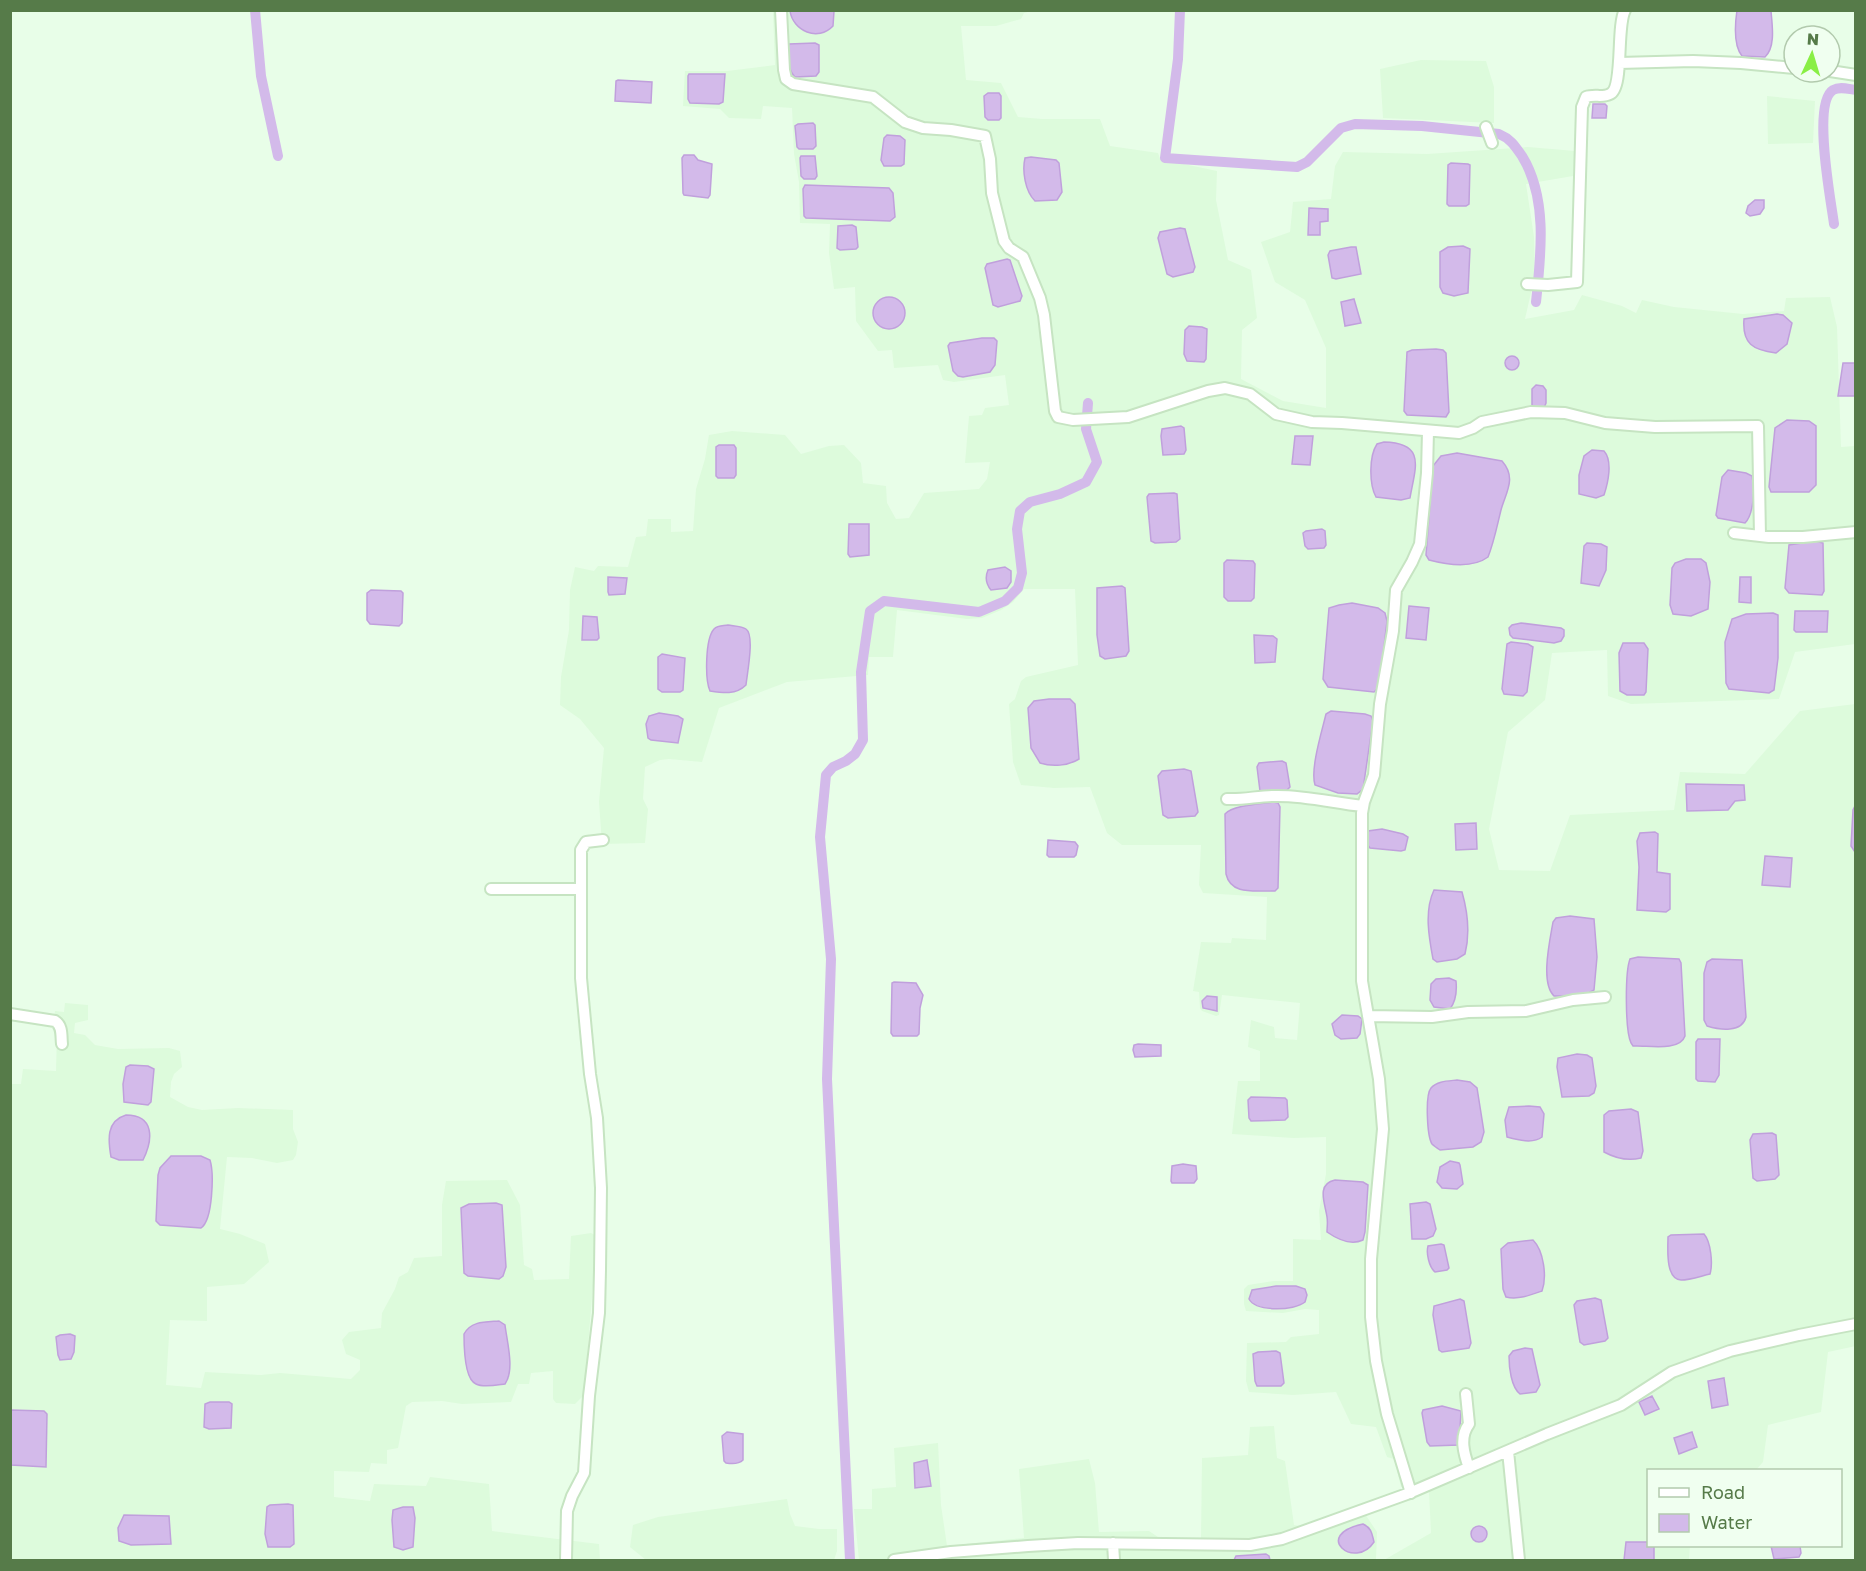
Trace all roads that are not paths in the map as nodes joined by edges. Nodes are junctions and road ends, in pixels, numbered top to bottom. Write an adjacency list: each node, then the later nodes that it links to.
1 (781, 10): 8 (street)
2 (1624, 10): 3 (street)
3 (1619, 63): 4 (street); 7 (street)
4 (1782, 67)
5 (1486, 127): 6 (street)
6 (1492, 143)
7 (1527, 284)
8 (1428, 430): 11 (street); 13 (street)
9 (1856, 532): 11 (street)
10 (1734, 533): 11 (street)
11 (1760, 536)
12 (1227, 799): 13 (street)
13 (1363, 806): 19 (street)
14 (603, 840): 16 (street)
15 (491, 889): 16 (street)
16 (580, 889): 27 (street)
17 (1605, 997): 19 (street)
18 (10, 1014): 20 (street)
19 (1368, 1016): 25 (street)
20 (62, 1044)
21 (1856, 1324): 23 (street)
22 (1466, 1394): 24 (street)
23 (1508, 1451): 24 (street); 30 (street)
24 (1469, 1468): 25 (street)
25 (1411, 1493): 26 (street)
26 (1113, 1543): 28 (street); 29 (street)
27 (566, 1560)
28 (894, 1560)
29 (1114, 1560)
30 (1519, 1560)

